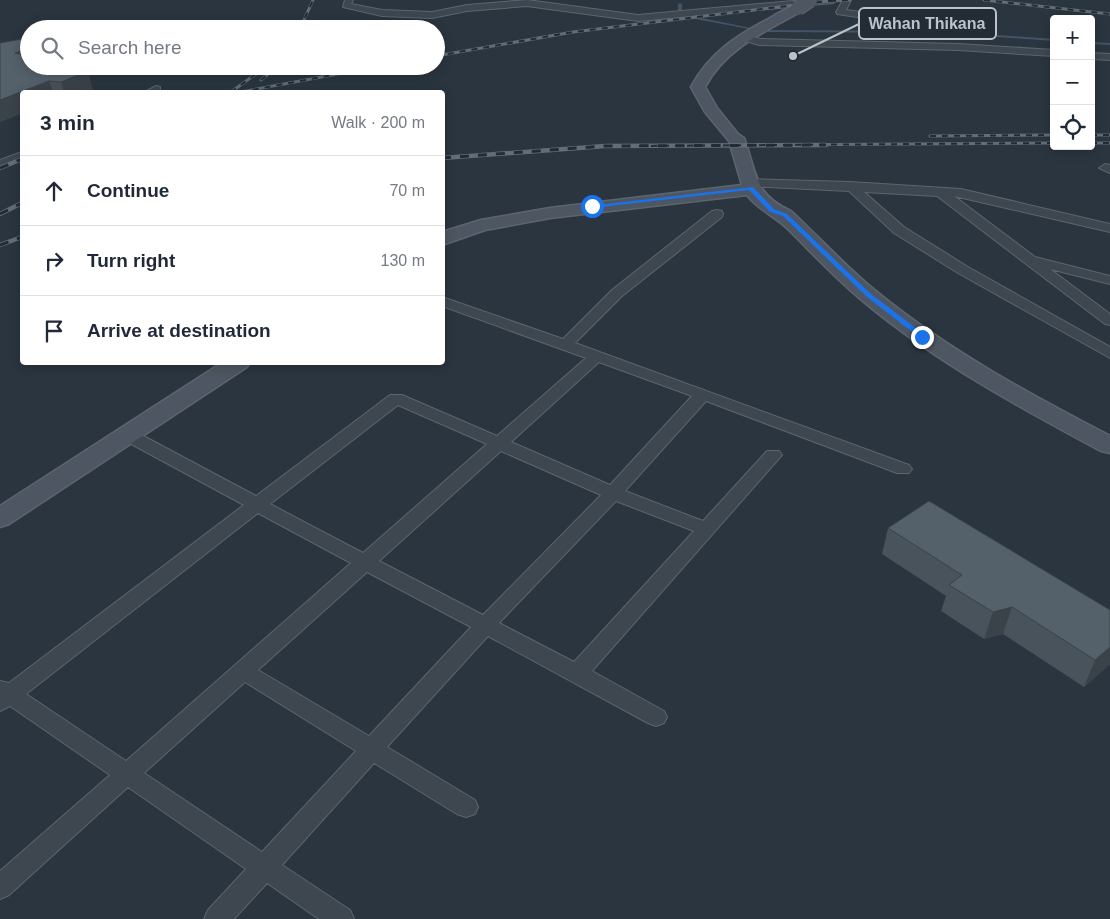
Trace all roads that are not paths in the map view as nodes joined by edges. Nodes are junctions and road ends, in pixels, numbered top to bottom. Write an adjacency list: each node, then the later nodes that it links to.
1 (349, 0): 3 (street)
2 (810, 0): 6 (main road, bridge)
3 (833, 0)
4 (847, 0): 5 (street)
5 (973, 31)
6 (746, 38): 7 (street); 12 (main road)
7 (1050, 53)
8 (1095, 56): 9 (street)
9 (1110, 57)
10 (20, 157): 11 (street)
11 (0, 164)
12 (749, 186): 13 (street); 15 (main road); 18 (main road)
13 (850, 186): 14 (street); 24 (street)
14 (939, 191): 17 (street); 19 (street)
15 (772, 210): 30 (main road); 32 (main road)
16 (717, 214): 23 (street)
17 (1110, 228)
18 (445, 238)
19 (1030, 260): 20 (street); 22 (street)
20 (1110, 280)
21 (445, 301): 23 (street)
22 (1110, 321)
23 (565, 345): 25 (street)
24 (1110, 353)
25 (597, 356): 27 (street); 29 (street)
26 (234, 365): 28 (main road)
27 (703, 394): 33 (street); 34 (street)
28 (128, 435): 35 (street); 36 (main road)
29 (498, 443): 34 (street); 35 (street); 38 (street)
30 (1110, 446)
31 (773, 455): 37 (street)
32 (1110, 461)
33 (903, 470)
34 (613, 494): 37 (street); 39 (street)
35 (258, 505): 38 (street); 42 (street)
36 (0, 518)
37 (706, 529): 41 (street)
38 (364, 562): 39 (street); 40 (street)
39 (485, 626): 41 (street); 44 (street)
40 (243, 671): 44 (street); 45 (street)
41 (577, 673): 43 (street)
42 (3, 694): 45 (street)
43 (656, 717)
44 (372, 750): 46 (street); 47 (street)
45 (129, 774): 47 (street); 48 (street)
46 (466, 807)
47 (266, 867): 49 (street); 50 (street)
48 (0, 887)
49 (217, 919)
50 (341, 919)

